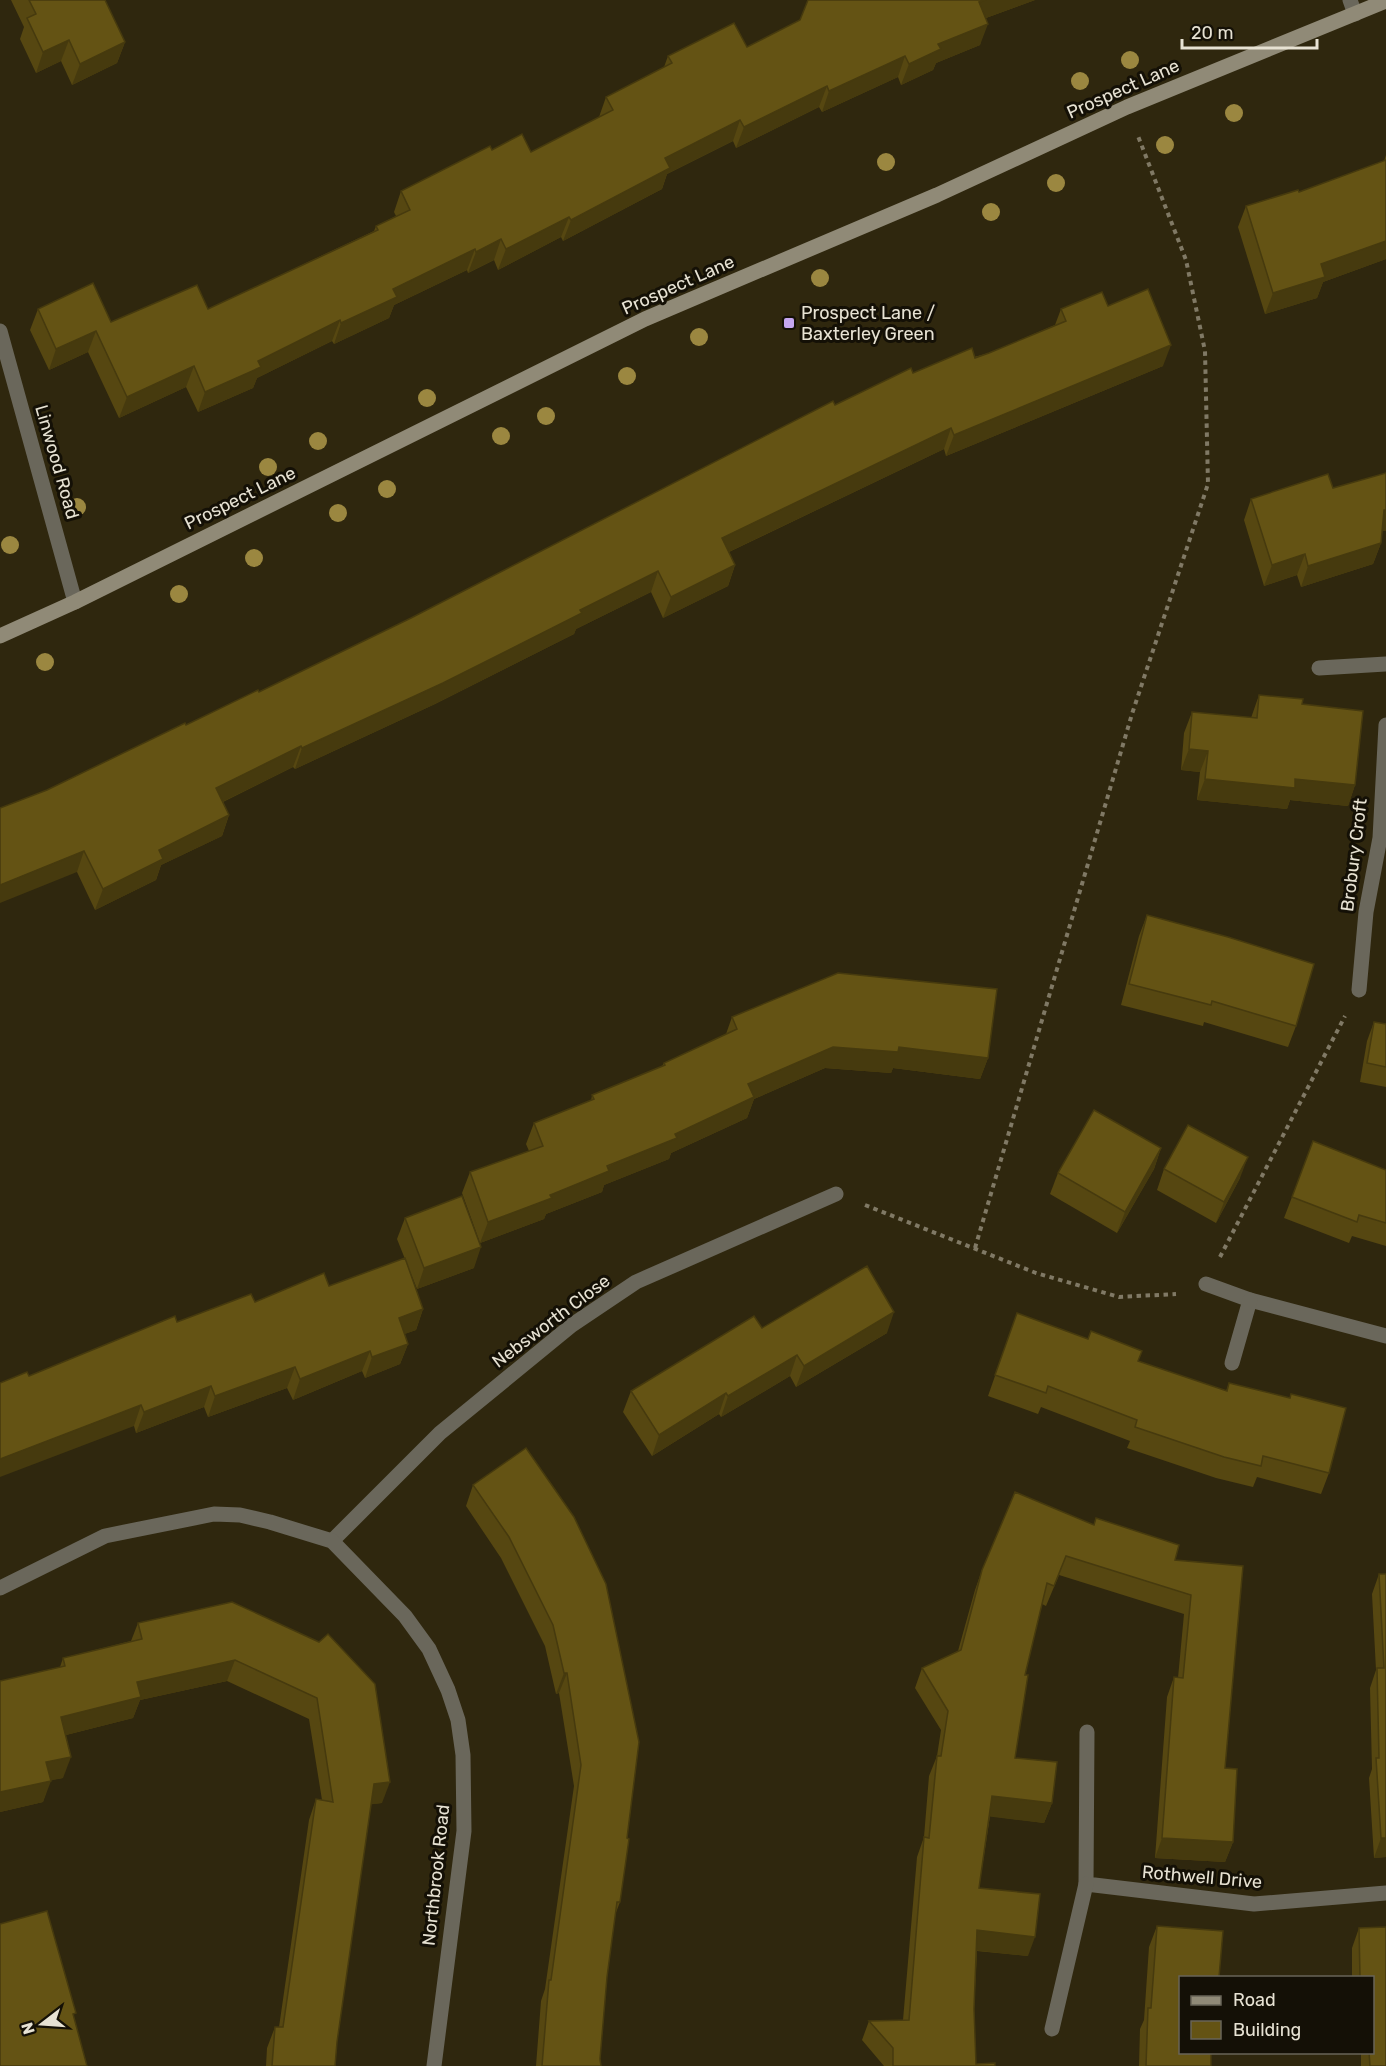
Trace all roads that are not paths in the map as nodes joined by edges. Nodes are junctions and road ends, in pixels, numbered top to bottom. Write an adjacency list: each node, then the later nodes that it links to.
1 (1386, 1): 2 (street, Prospect Lane)
2 (1353, 7): 4 (street, Prospect Lane)
3 (0, 332): 4 (street, Linwood Road)
4 (75, 602): 5 (street, Prospect Lane)
5 (0, 636)
6 (1319, 668): 7 (street)
7 (1385, 669)
8 (1386, 725): 9 (street, Brobury Croft)
9 (1359, 990)
10 (836, 1194): 15 (street, Nebsworth Close)
11 (1206, 1284): 12 (street)
12 (1250, 1300): 13 (street); 14 (street)
13 (1386, 1336)
14 (1232, 1363)
15 (332, 1541): 16 (street, Northbrook Road); 21 (street, Northbrook Road)
16 (0, 1588)
17 (1087, 1732): 18 (street)
18 (1086, 1884): 19 (street, Rothwell Drive); 20 (street)
19 (1386, 1893)
20 (1052, 2029)
21 (434, 2066)

